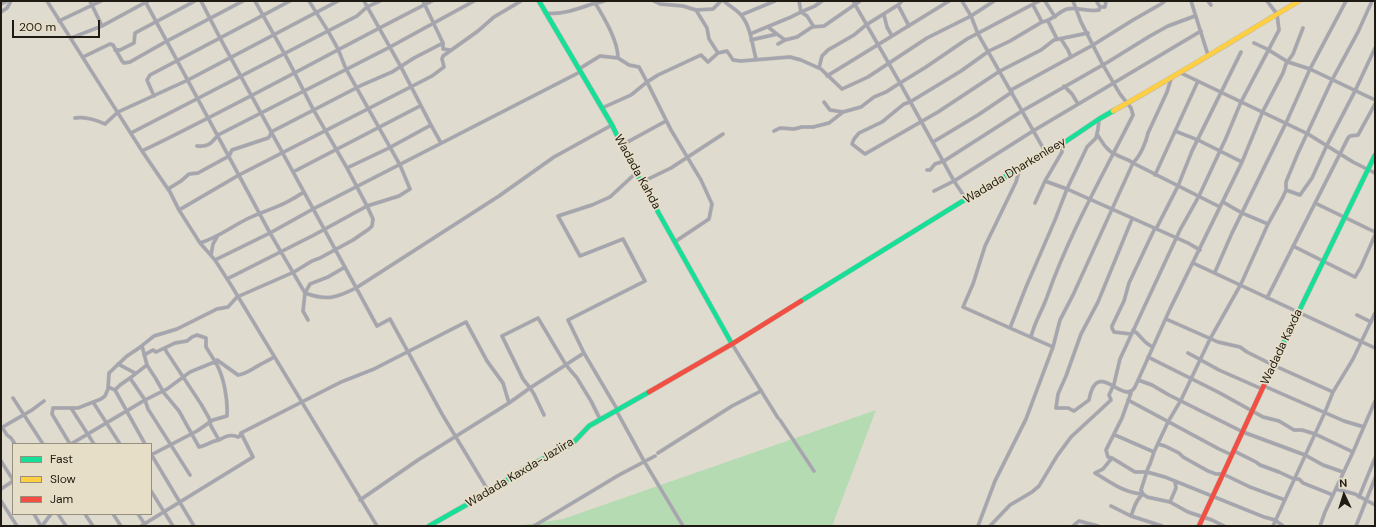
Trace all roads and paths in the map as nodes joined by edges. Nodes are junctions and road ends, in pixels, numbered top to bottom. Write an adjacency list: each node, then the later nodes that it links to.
1 (7, 1): 48 (street)
2 (11, 1): 57 (street)
3 (53, 1): 42 (street)
4 (90, 1): 49 (street)
5 (101, 1): 49 (street)
6 (146, 1): 71 (street); 75 (street)
7 (196, 1): 71 (street)
8 (200, 1): 68 (street)
9 (243, 1): 68 (street)
10 (255, 1): 63 (street)
11 (290, 1): 63 (street)
12 (309, 1): 58 (street)
13 (338, 1): 58 (street)
14 (364, 1): 53 (street)
15 (380, 1): 53 (street)
16 (432, 1): 46 (street)
17 (474, 1): 73 (street)
18 (521, 1): 105 (street)
19 (539, 1): 60 (main road, Wadada Kahda)
20 (604, 1): 43 (street)
21 (654, 1): 56 (street)
22 (720, 1): 56 (street)
23 (724, 1): 64 (street)
24 (775, 1): 64 (street)
25 (799, 1): 59 (street)
26 (822, 1): 59 (street)
27 (860, 1): 47 (street)
28 (902, 1): 50 (street)
29 (949, 1): 76 (street)
30 (962, 1): 65 (street)
31 (994, 1): 65 (street)
32 (1039, 1): 51 (street)
33 (1046, 1): 67 (street)
34 (1073, 1): 55 (street)
35 (1106, 1): 54 (street)
36 (1165, 1): 98 (street)
37 (1191, 1): 66 (street)
38 (1208, 1): 52 (street)
39 (1267, 1): 62 (street)
40 (1346, 1): 122 (street)
41 (1372, 1): 132 (street)
42 (48, 2): 69 (street)
43 (594, 2): 60 (street); 114 (street)
44 (1097, 2): 54 (street)
45 (1297, 2): 62 (main road, Wadada Dharkenleey)
46 (424, 3): 73 (street); 79 (street)
47 (854, 3): 74 (street); 78 (street)
48 (1, 4)
49 (92, 5): 69 (street); 75 (street)
50 (898, 5): 61 (street); 76 (street)
51 (1033, 5): 72 (street); 87 (street)
52 (1211, 5)
53 (367, 7): 79 (street); 81 (street)
54 (1100, 7): 55 (street)
55 (1076, 9): 67 (street); 83 (street)
56 (696, 10): 109 (street)
57 (1, 12)
58 (316, 12): 81 (street); 84 (street)
59 (801, 12): 77 (street); 78 (street)
60 (545, 13): 124 (main road, Wadada Kahda)
61 (884, 14): 74 (street); 88 (street)
62 (1277, 14): 102 (street); 110 (main road, Wadada Dharkenleey)
63 (263, 15): 84 (street); 90 (street)
64 (741, 15): 85 (street)
65 (971, 16): 87 (street); 118 (street)
66 (1195, 16): 82 (street); 119 (street)
67 (1055, 17): 70 (street)
68 (210, 18): 90 (street); 94 (street)
69 (60, 21): 89 (street)
70 (1048, 21): 72 (street); 91 (street)
71 (156, 22): 94 (street); 103 (street)
72 (1042, 22): 106 (street)
73 (432, 23): 96 (street); 100 (street)
74 (866, 25): 99 (street); 121 (street)
75 (102, 26): 89 (street)
76 (909, 26): 88 (street)
77 (768, 27): 85 (street); 86 (street)
78 (814, 27): 93 (street)
79 (380, 28): 100 (street); 104 (street)
80 (1303, 28): 117 (street)
81 (328, 31): 104 (street); 108 (street)
82 (1201, 31): 110 (street); 136 (street)
83 (1088, 33): 91 (street); 98 (street)
84 (274, 34): 108 (street); 112 (street)
85 (750, 34): 92 (street)
86 (777, 34): 92 (street); 93 (street)
87 (978, 34): 106 (street); 135 (street)
88 (892, 36): 99 (street)
89 (71, 38): 111 (street)
90 (220, 38): 112 (street); 116 (street)
91 (1059, 39): 113 (street); 125 (street)
92 (751, 40): 115 (street)
93 (785, 40): 97 (street)
94 (167, 41): 103 (street); 116 (street)
95 (1254, 43): 102 (street)
96 (443, 44): 105 (street); 120 (street)
97 (778, 44)
98 (1093, 45): 113 (street); 119 (street)
99 (878, 46): 118 (street); 129 (street)
100 (390, 47): 120 (street); 123 (street)
101 (1375, 48): 142 (street)
102 (1267, 49): 117 (street); 150 (street)
103 (115, 50): 111 (street)
104 (338, 50): 123 (street); 126 (street)
105 (450, 50): 138 (street)
106 (989, 52): 125 (street); 149 (street)
107 (1241, 52): 143 (street)
108 (284, 53): 126 (street); 128 (street)
109 (718, 53): 115 (street); 134 (street)
110 (1208, 55): 127 (main road, Wadada Dharkenleey)
111 (83, 57): 160 (street)
112 (230, 57): 128 (street); 131 (street)
113 (1071, 57): 141 (street)
114 (618, 58): 124 (street); 134 (street)
115 (756, 59): 121 (street)
116 (178, 60): 131 (street); 145 (street)
117 (1288, 62): 122 (street); 159 (street)
118 (887, 63): 129 (street); 135 (street)
119 (1103, 65): 136 (street); 137 (street)
120 (401, 67): 138 (street); 139 (street)
121 (819, 68): 129 (street)
122 (1310, 69): 132 (street); 168 (street)
123 (346, 70): 139 (street); 140 (street)
124 (580, 70): 156 (main road, Wadada Kahda); 184 (street)
125 (1000, 71): 141 (street); 167 (street)
126 (294, 72): 140 (street); 144 (street)
127 (1180, 73): 130 (main road, Wadada Dharkenleey); 133 (street)
128 (240, 76): 144 (street); 146 (street)
129 (827, 76)
130 (1170, 79): 151 (main road, Wadada Dharkenleey); 202 (street)
131 (188, 80): 145 (street); 146 (street)
132 (1332, 80): 142 (street); 180 (street)
133 (1198, 81): 143 (street); 175 (street)
134 (647, 82): 156 (street); 166 (street)
135 (900, 83): 149 (street); 161 (street)
136 (1114, 84): 151 (street); 152 (street)
137 (1064, 86): 152 (street); 158 (street)
138 (410, 87): 154 (street); 155 (street)
139 (357, 89): 155 (street); 157 (street)
140 (304, 91): 157 (street); 162 (street)
141 (1011, 91): 158 (street); 183 (street)
142 (1355, 91): 147 (street); 187 (street)
143 (1220, 92): 150 (street); 182 (street)
144 (251, 95): 162 (street); 165 (street)
145 (154, 96): 160 (street)
146 (198, 98): 165 (street); 177 (street)
147 (1375, 100)
148 (824, 102): 161 (street)
149 (910, 102): 167 (street); 167 (street)
150 (1241, 102): 159 (street); 192 (street)
151 (1126, 103): 164 (main road, Wadada Dharkenleey); 195 (street)
152 (1078, 104): 174 (street)
153 (1375, 104): 196 (street)
154 (420, 106): 170 (street); 171 (street)
155 (368, 108): 170 (street); 172 (street)
156 (602, 108): 169 (main road, Wadada Kahda)
157 (313, 109): 172 (street); 176 (street)
158 (1022, 111): 174 (street); 200 (street)
159 (1263, 111): 168 (street); 201 (street)
160 (118, 112): 163 (street); 177 (street)
161 (843, 112): 173 (street)
162 (261, 114): 176 (street); 181 (street)
163 (75, 118)
164 (1099, 118): 179 (street); 185 (main road, Wadada Dharkenleey)
165 (208, 119): 181 (street); 191 (street)
166 (666, 121): 186 (street); 199 (street)
167 (921, 122): 183 (street)
168 (1286, 123): 180 (street); 235 (street)
169 (612, 125): 186 (main road, Wadada Kahda); 261 (street)
170 (378, 126): 189 (street); 190 (street)
171 (431, 126): 184 (street); 189 (street)
172 (325, 130): 190 (street); 193 (street)
173 (774, 131)
174 (1033, 131): 194 (street); 213 (street)
175 (1175, 131): 182 (street); 212 (street)
176 (271, 132): 193 (street); 198 (street)
177 (131, 133): 191 (street)
178 (723, 134): 199 (street)
179 (1097, 134): 195 (street); 219 (street)
180 (1308, 134): 187 (street); 220 (street)
181 (218, 135): 188 (street); 198 (street)
182 (1198, 140): 192 (street); 216 (street)
183 (934, 142): 200 (street)
184 (442, 143): 203 (street)
185 (1062, 144): 194 (main road, Wadada Dharkenleey); 214 (street)
186 (622, 145): 209 (main road, Wadada Kahda)
187 (1327, 145): 196 (street); 220 (street)
188 (197, 146)
189 (390, 148): 203 (street); 204 (street)
190 (336, 149): 204 (street); 208 (street)
191 (142, 151): 218 (street)
192 (1219, 151): 201 (street); 223 (street)
193 (282, 152): 208 (street); 211 (street)
194 (1046, 153): 205 (main road, Wadada Dharkenleey)
195 (1113, 153): 202 (street); 225 (street)
196 (1340, 154): 206 (street); 228 (street)
197 (1375, 155): 206 (main road, Wadada Kaxda)
198 (229, 156): 211 (street); 218 (street)
199 (687, 157): 215 (street); 246 (street)
200 (944, 161): 207 (street); 213 (street)
201 (1242, 162): 226 (street)
202 (1133, 164): 212 (street); 233 (street)
203 (400, 165): 217 (street); 229 (street)
204 (347, 168): 217 (street)
205 (1020, 168): 224 (main road, Wadada Dharkenleey); 271 (street)
206 (1368, 169): 210 (street); 236 (main road, Wadada Kaxda)
207 (927, 170)
208 (293, 172): 222 (street)
209 (637, 172): 215 (main road, Wadada Kahda); 284 (street)
210 (1375, 173)
211 (239, 175): 232 (street); 234 (street)
212 (1155, 175): 216 (street)
213 (954, 180): 221 (street); 224 (street)
214 (1045, 181): 219 (street); 227 (street)
215 (642, 182): 246 (main road, Wadada Kahda)
216 (1178, 186): 223 (street); 239 (street)
217 (357, 187): 229 (street); 231 (street)
218 (168, 189): 232 (street)
219 (1067, 189): 225 (street); 271 (street)
220 (1286, 190): 238 (street)
221 (934, 191)
222 (304, 192): 231 (street); 234 (street)
223 (1199, 196): 230 (street); 245 (street)
224 (966, 199): 277 (main road, Wadada Dharkenleey)
225 (1090, 199): 233 (street); 274 (street)
226 (1223, 202): 230 (street); 235 (street)
227 (1035, 203)
228 (1315, 203): 236 (street); 248 (street)
229 (367, 206): 240 (street); 249 (street)
230 (1220, 207): 250 (street)
231 (313, 209): 240 (street); 242 (street)
232 (179, 210): 247 (street)
233 (1112, 210): 237 (street); 279 (street)
234 (260, 212): 242 (street); 244 (street)
235 (1242, 213): 238 (street); 258 (street)
236 (1344, 218): 241 (street); 254 (main road, Wadada Kaxda)
237 (1132, 219): 239 (street); 300 (street)
238 (1268, 224): 260 (street)
239 (1155, 229): 245 (street); 273 (street)
240 (324, 230): 249 (street); 251 (street)
241 (1375, 232)
242 (270, 233): 251 (street); 253 (street)
243 (1375, 235): 254 (street)
244 (217, 237): 247 (street); 252 (street)
245 (1176, 239): 250 (street); 272 (street)
246 (676, 241): 277 (main road, Wadada Kahda)
247 (200, 243): 252 (street)
248 (1293, 246): 254 (street); 264 (street)
249 (335, 249): 256 (street); 257 (street)
250 (1200, 250): 255 (street)
251 (281, 252): 257 (street); 259 (street)
252 (211, 255): 253 (street)
253 (214, 260): 259 (street)
254 (1323, 261): 265 (main road, Wadada Kaxda)
255 (1193, 263): 258 (street); 268 (street)
256 (345, 267): 261 (street); 262 (street)
257 (294, 272): 262 (street); 263 (street)
258 (1215, 272): 260 (street)
259 (226, 279): 263 (street)
260 (1240, 284): 264 (street); 275 (street)
261 (356, 288): 262 (street); 283 (street)
262 (305, 293): 269 (street)
263 (237, 297): 278 (street); 287 (street)
264 (1267, 298): 265 (street)
265 (1298, 313): 276 (street); 294 (main road, Wadada Kaxda)
266 (1375, 313): 270 (street)
267 (1357, 315): 270 (street)
268 (1166, 319): 275 (street); 280 (street)
269 (308, 320)
270 (1371, 322): 276 (street)
271 (1010, 328): 274 (street)
272 (1133, 330): 273 (street); 280 (street)
273 (1132, 334): 300 (street)
274 (1031, 337): 279 (street)
275 (1210, 339): 289 (street); 294 (street)
276 (1362, 341): 282 (street); 308 (street)
277 (732, 344): 305 (street); 319 (main road, Wadada Kaxda-Jaziira)
278 (142, 346): 286 (street); 291 (street)
279 (1053, 347): 410 (street)
280 (1153, 347): 288 (street)
281 (165, 348): 286 (street); 290 (street); 296 (street)
282 (1375, 348)
283 (408, 351): 316 (street); 317 (street); 337 (street)
284 (584, 353): 293 (street); 319 (street)
285 (1188, 353): 289 (street)
286 (144, 355): 292 (street)
287 (274, 357): 290 (street); 316 (street)
288 (1148, 357): 298 (street); 299 (street)
289 (1200, 360): 298 (street); 302 (street)
290 (216, 363): 296 (street); 326 (street)
291 (118, 364): 295 (street); 301 (street)
292 (146, 365): 295 (street); 306 (street)
293 (566, 365): 303 (street); 303 (street); 325 (street)
294 (1273, 365): 302 (main road, Wadada Kaxda); 308 (street)
295 (135, 373): 297 (street)
296 (183, 377): 306 (street); 326 (street)
297 (130, 378): 304 (street); 310 (street)
298 (1191, 378): 312 (street); 320 (street)
299 (1138, 380): 307 (street); 312 (street)
300 (1112, 386): 307 (street); 411 (street)
301 (108, 387): 304 (street); 315 (street)
302 (1263, 387): 320 (main road, Wadada Kaxda); 322 (street)
303 (530, 388): 317 (street); 324 (street)
304 (115, 390): 321 (street)
305 (761, 390): 351 (street); 360 (street)
306 (162, 391): 310 (street); 334 (street)
307 (1130, 392): 311 (street)
308 (1333, 392): 322 (street)
309 (13, 398): 323 (street)
310 (145, 400): 321 (street); 346 (street)
311 (1128, 400): 327 (street); 336 (street)
312 (1181, 400): 327 (street); 331 (street)
313 (44, 401): 323 (street)
314 (1375, 401): 330 (street)
315 (93, 402): 318 (street); 328 (street)
316 (301, 403): 332 (street); 378 (street)
317 (509, 404): 337 (street)
318 (71, 408): 333 (street); 341 (street)
319 (617, 410): 325 (main road, Wadada Kaxda-Jaziira); 359 (street)
320 (1252, 410): 331 (main road, Wadada Kaxda); 335 (street)
321 (126, 411): 328 (street); 345 (street)
322 (1325, 412): 330 (street); 335 (street)
323 (24, 414): 329 (street); 340 (street)
324 (544, 415)
325 (600, 419): 372 (main road, Wadada Kaxda-Jaziira)
326 (210, 422): 334 (street); 338 (street)
327 (1168, 422): 347 (street); 352 (street)
328 (107, 423): 333 (street); 344 (street)
329 (1, 428): 339 (street)
330 (1364, 428): 349 (street)
331 (1243, 432): 352 (main road, Wadada Kaxda); 353 (street)
332 (241, 433): 338 (street); 382 (street)
333 (88, 434): 342 (street); 343 (street)
334 (191, 434): 338 (street); 346 (street)
335 (1315, 434): 349 (street); 353 (street)
336 (1115, 435): 348 (street); 356 (street)
337 (457, 436): 372 (street); 378 (street)
338 (219, 440)
339 (14, 443)
340 (42, 443)
341 (70, 443)
342 (73, 443)
343 (93, 443)
344 (119, 443)
345 (144, 443)
346 (170, 444): 350 (street); 364 (street)
347 (1158, 444): 348 (street); 363 (street)
348 (1154, 452): 361 (street)
349 (1353, 452): 362 (street)
350 (152, 453)
351 (658, 453)
352 (1233, 453): 363 (main road, Wadada Kaxda); 367 (street)
353 (1305, 455): 362 (street); 367 (street)
354 (152, 456): 382 (street)
355 (655, 456): 359 (street)
356 (1112, 458): 361 (street); 374 (street)
357 (1375, 458): 377 (street)
358 (1, 461): 366 (street)
359 (644, 461): 408 (street); 409 (street)
360 (814, 471)
361 (1147, 472): 369 (street); 374 (street)
362 (1343, 472): 371 (street)
363 (1223, 474): 376 (main road, Wadada Kaxda); 379 (street)
364 (190, 475)
365 (1375, 478): 381 (street)
366 (12, 479)
367 (1294, 479): 375 (street); 379 (street)
368 (12, 482): 370 (street)
369 (1175, 482): 376 (street); 383 (street)
370 (1, 489)
371 (1336, 489): 375 (street); 377 (street)
372 (489, 492): 407 (main road, Wadada Kaxda-Jaziira)
373 (152, 493): 386 (street)
374 (1143, 494): 383 (street); 393 (street)
375 (1333, 495): 397 (street)
376 (1213, 496): 394 (main road, Wadada Kaxda); 395 (street)
377 (1359, 497): 381 (street)
378 (360, 500): 406 (street)
379 (1285, 500): 395 (street)
380 (1, 501): 398 (street)
381 (1366, 501): 384 (street); 420 (street)
382 (179, 502): 386 (street); 405 (street)
383 (1170, 502): 394 (street)
384 (1375, 505)
385 (1111, 506): 393 (street)
386 (164, 511): 396 (street); 404 (street)
387 (35, 515): 399 (street)
388 (50, 515): 399 (street)
389 (59, 515): 400 (street)
390 (86, 515): 401 (street)
391 (114, 515): 402 (street)
392 (139, 515): 396 (street)
393 (1131, 516): 414 (street)
394 (1203, 518): 415 (main road, Wadada Kaxda); 416 (street)
395 (1275, 520): 417 (street); 418 (street)
396 (145, 525): 403 (street)
397 (1321, 525): 419 (street)
398 (17, 526)
399 (41, 526)
400 (66, 526)
401 (93, 526)
402 (120, 526)
403 (141, 526)
404 (173, 526)
405 (194, 526)
406 (376, 526)
407 (430, 526)
408 (534, 526)
409 (683, 526)
410 (978, 526)
411 (990, 526)
412 (1073, 526): 413 (street)
413 (1098, 526)
414 (1162, 526)
415 (1199, 526)
416 (1224, 526)
417 (1273, 526)
418 (1283, 526)
419 (1327, 526)
420 (1356, 526)

